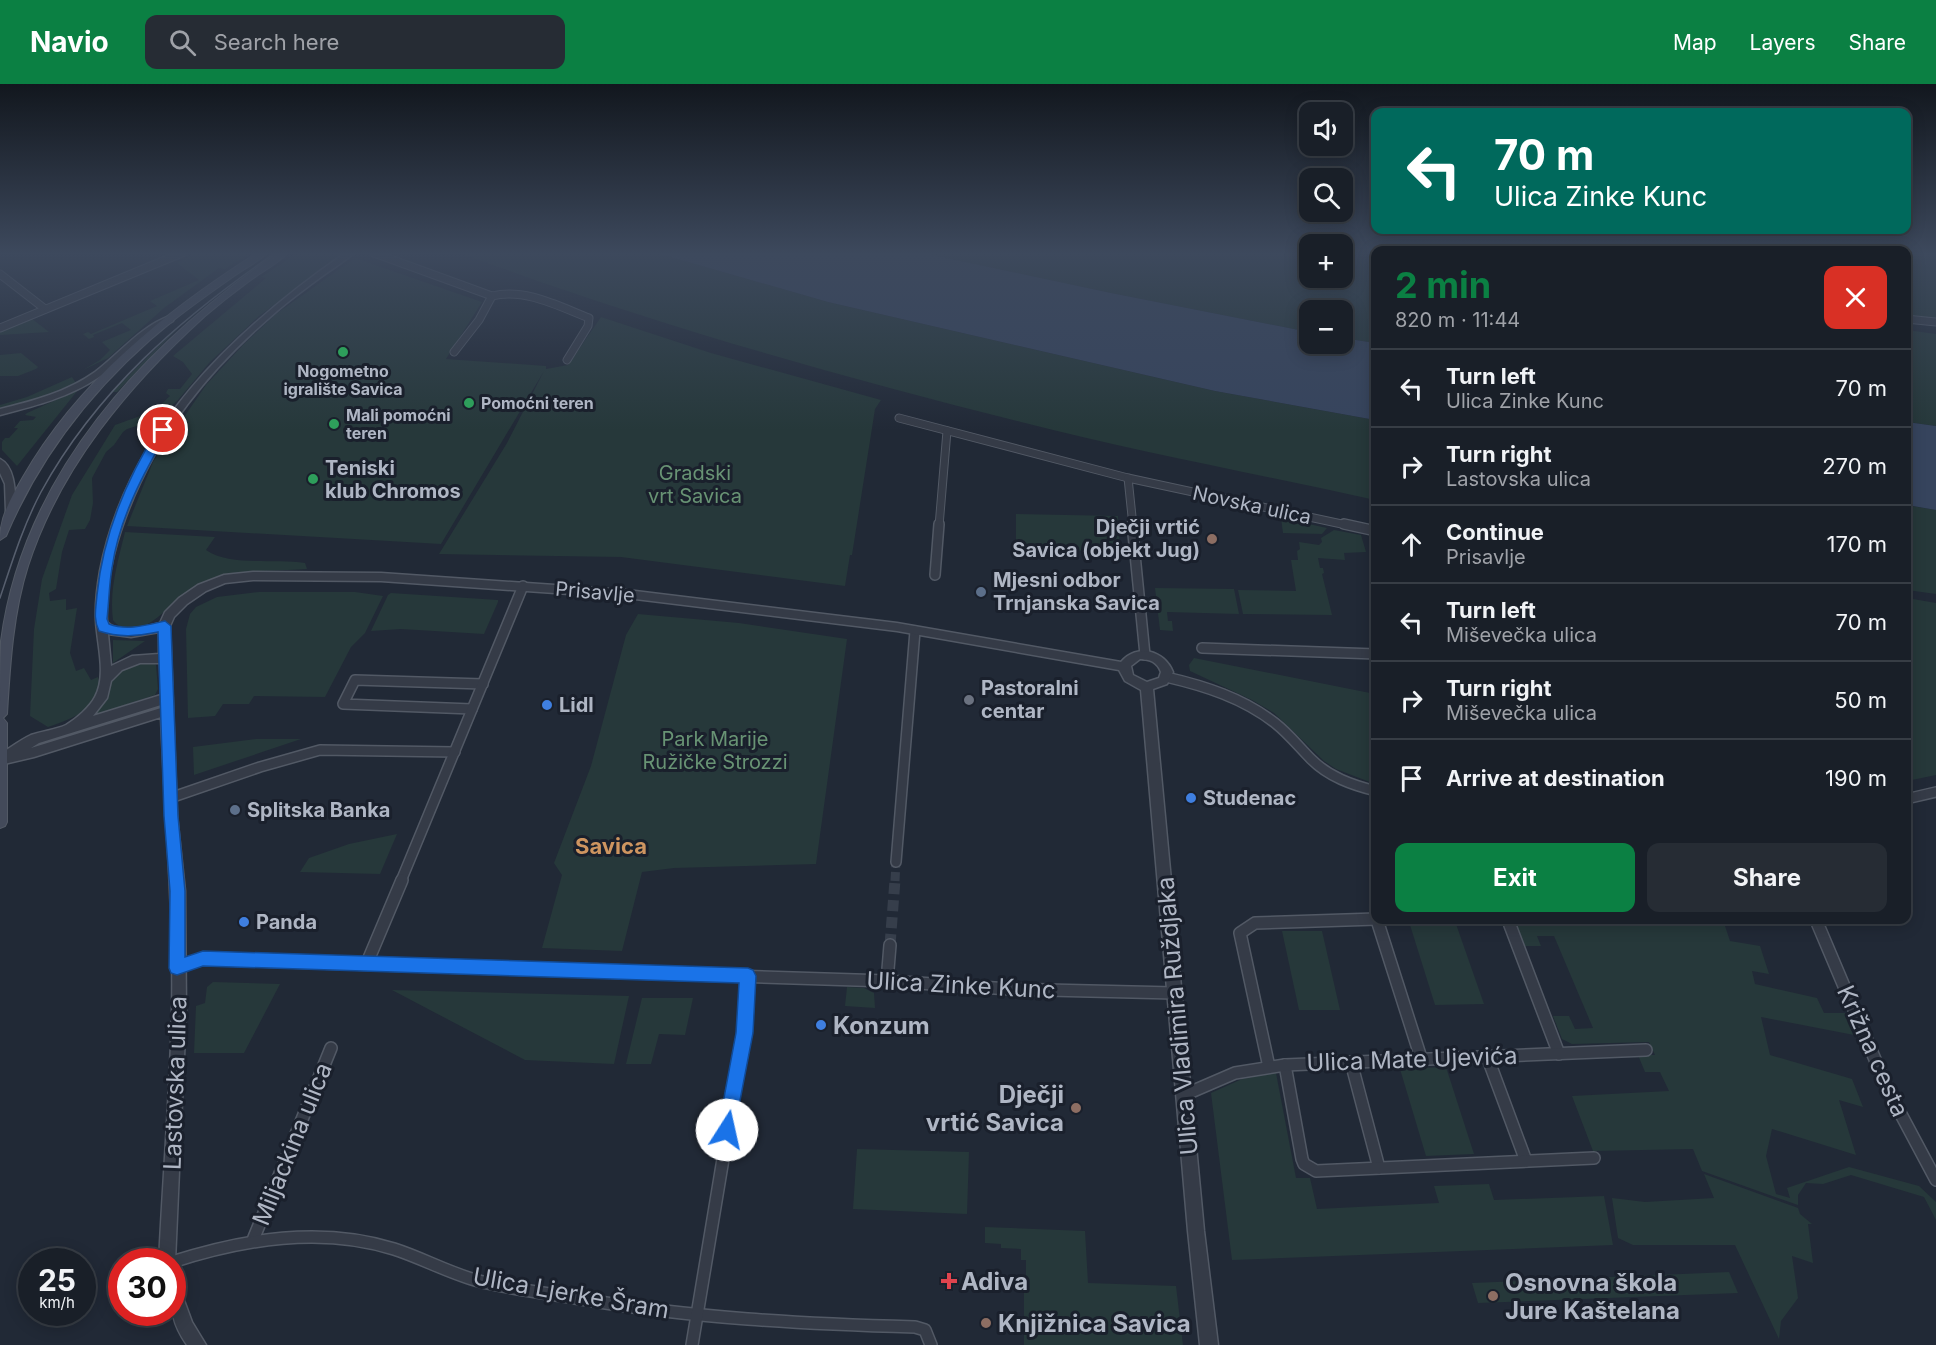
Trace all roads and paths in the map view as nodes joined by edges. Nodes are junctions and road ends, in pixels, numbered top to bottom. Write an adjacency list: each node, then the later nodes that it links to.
1 (38, 312): 10 (street)
2 (179, 312): 7 (main road)
3 (204, 312): 37 (main road)
4 (271, 312): 23 (street)
5 (483, 312): 11 (street)
6 (572, 312): 12 (street)
7 (172, 317): 13 (street); 18 (main road)
8 (1911, 320): 9 (street)
9 (1936, 322)
10 (0, 328)
11 (454, 352)
12 (567, 360)
13 (0, 412)
14 (899, 418): 15 (street)
15 (947, 431): 17 (street); 21 (street)
16 (0, 462): 18 (street)
17 (1128, 478): 19 (street, Novska ulica); 28 (street)
18 (11, 511): 20 (main road)
19 (1371, 530)
20 (0, 536)
21 (935, 575)
22 (523, 586): 24 (street, Prisavlje); 25 (street, Prisavlje); 33 (street)
23 (101, 623): 24 (street); 32 (street)
24 (165, 626): 29 (street)
25 (915, 631): 30 (street, Prisavlje); 47 (street)
26 (1202, 648): 27 (street)
27 (1371, 654)
28 (1145, 655): 30 (street); 31 (street)
29 (165, 659): 32 (street); 35 (street)
30 (1125, 667): 34 (street)
31 (1166, 677): 34 (street); 42 (street)
32 (106, 679): 39 (street)
33 (483, 684): 36 (street); 36 (street)
34 (1147, 687): 57 (street, Ulica Vladimira Ruždjaka)
35 (167, 704): 39 (street); 41 (street); 44 (street, Lastovska ulica)
36 (472, 709): 40 (street)
37 (0, 714)
38 (0, 723): 41 (main road)
39 (69, 729): 41 (street)
40 (455, 752): 44 (street); 53 (street)
41 (1, 759): 46 (main road)
42 (1371, 789)
43 (1936, 792): 45 (street)
44 (170, 798): 54 (street, Lastovska ulica)
45 (1911, 798)
46 (0, 822)
47 (896, 862)
48 (1371, 919): 65 (street)
49 (1378, 924): 62 (street)
50 (1510, 924): 60 (street)
51 (1818, 924): 70 (street, Križna cesta)
52 (890, 945): 56 (street)
53 (367, 963): 54 (street, Ulica Zinke Kunc); 55 (street, Ulica Zinke Kunc)
54 (177, 968): 72 (street, Lastovska ulica)
55 (748, 976): 56 (street, Ulica Zinke Kunc); 74 (street)
56 (887, 981): 57 (street, Ulica Zinke Kunc)
57 (1174, 993): 66 (street, Ulica Vladimira Ruždjaka)
58 (331, 1048): 71 (street, Miljackina ulica)
59 (1646, 1050): 60 (street, Ulica Mate Ujevića)
60 (1559, 1054): 61 (street, Ulica Mate Ujevića)
61 (1487, 1056): 62 (street, Ulica Mate Ujevića); 68 (street)
62 (1421, 1058): 63 (street, Ulica Mate Ujevića)
63 (1350, 1062): 64 (street, Ulica Mate Ujevića); 69 (street)
64 (1285, 1065): 65 (street, Ulica Mate Ujevića); 69 (street)
65 (1269, 1067): 66 (street, Ulica Mate Ujevića)
66 (1184, 1095): 79 (street, Ulica Vladimira Ruždjaka)
67 (1594, 1158): 68 (street)
68 (1526, 1161): 69 (street)
69 (1379, 1168)
70 (1936, 1180)
71 (253, 1240): 73 (street, Ulica Ljerke Šram); 74 (street, Ulica Ljerke Šram)
72 (166, 1248)
73 (186, 1258)
74 (697, 1313): 77 (street); 78 (street, Ulica Ljerke Šram)
75 (185, 1326): 76 (street)
76 (197, 1345)
77 (692, 1345)
78 (931, 1345)
79 (1209, 1345)

